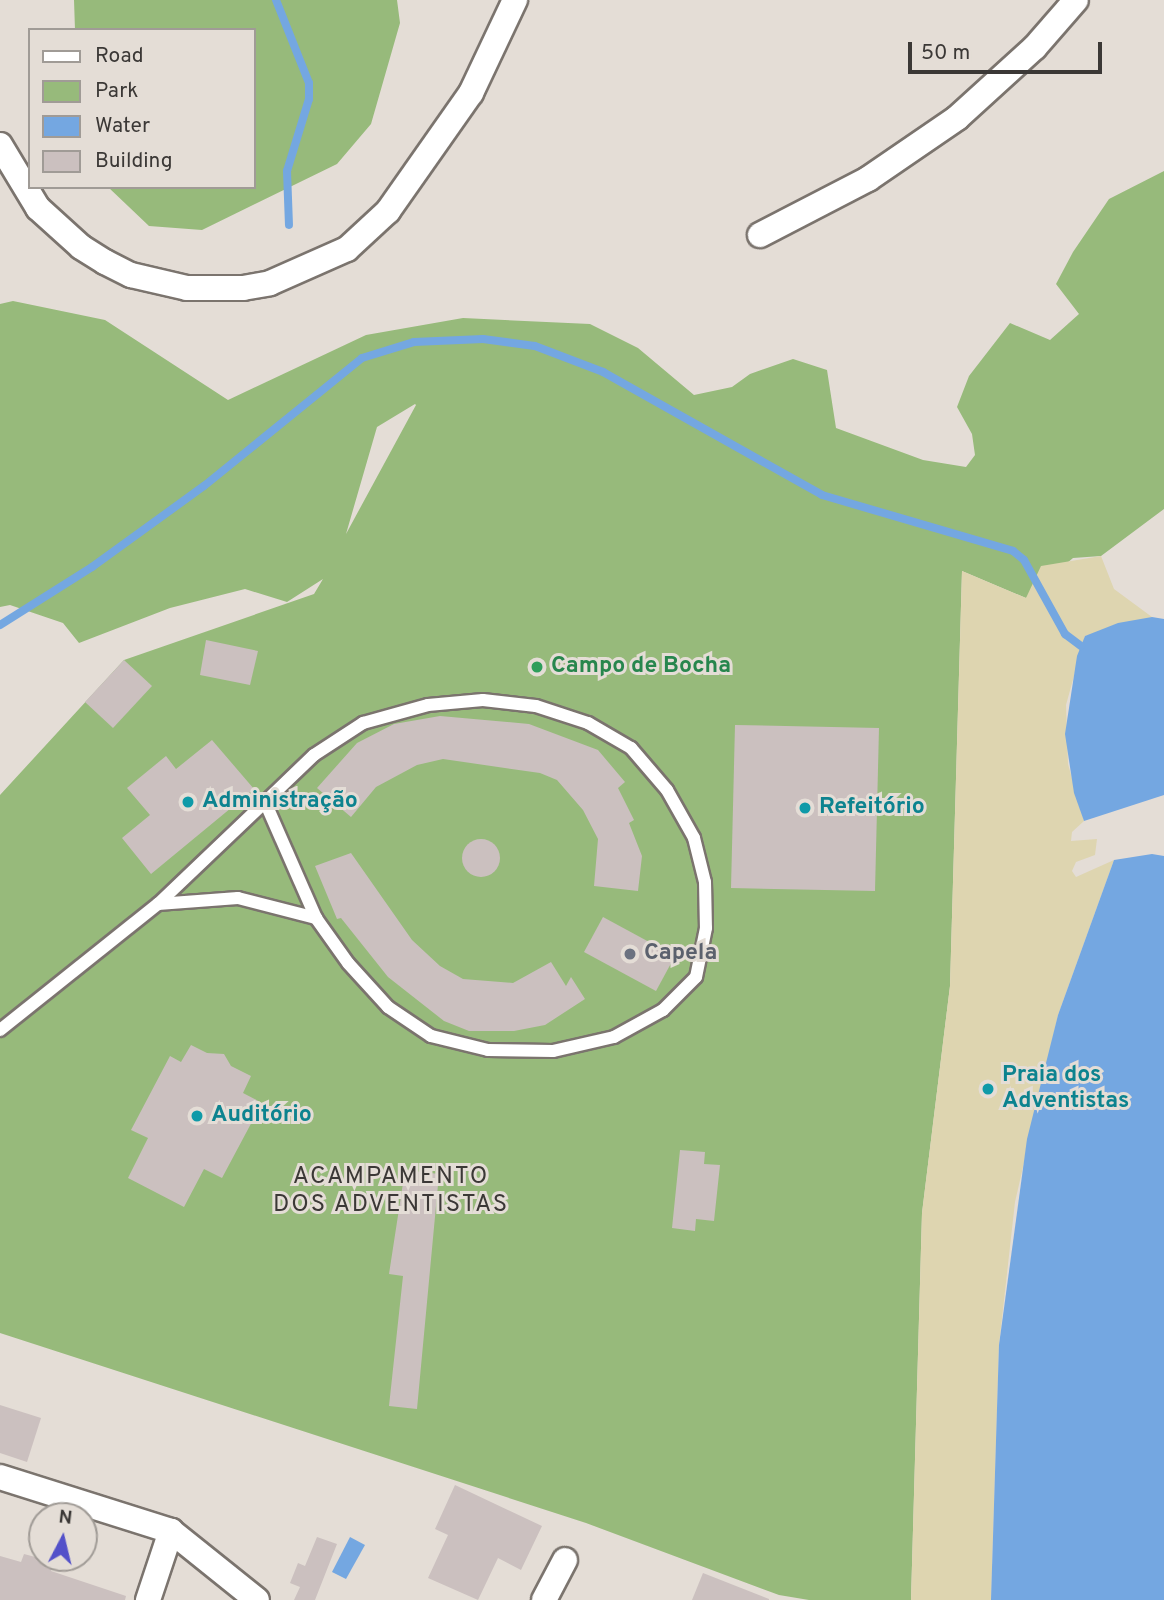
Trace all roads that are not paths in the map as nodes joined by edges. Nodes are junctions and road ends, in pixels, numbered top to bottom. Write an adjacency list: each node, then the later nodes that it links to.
1 (515, 0): 3 (street)
2 (1076, 0): 4 (street)
3 (2, 155)
4 (760, 235)
5 (265, 802): 6 (lane); 7 (lane); 7 (lane)
6 (158, 904): 7 (lane); 8 (lane)
7 (316, 918)
8 (0, 1030)
9 (0, 1477): 10 (street)
10 (171, 1531): 12 (street); 13 (street)
11 (565, 1560): 14 (street)
12 (148, 1600)
13 (257, 1600)
14 (544, 1600)

